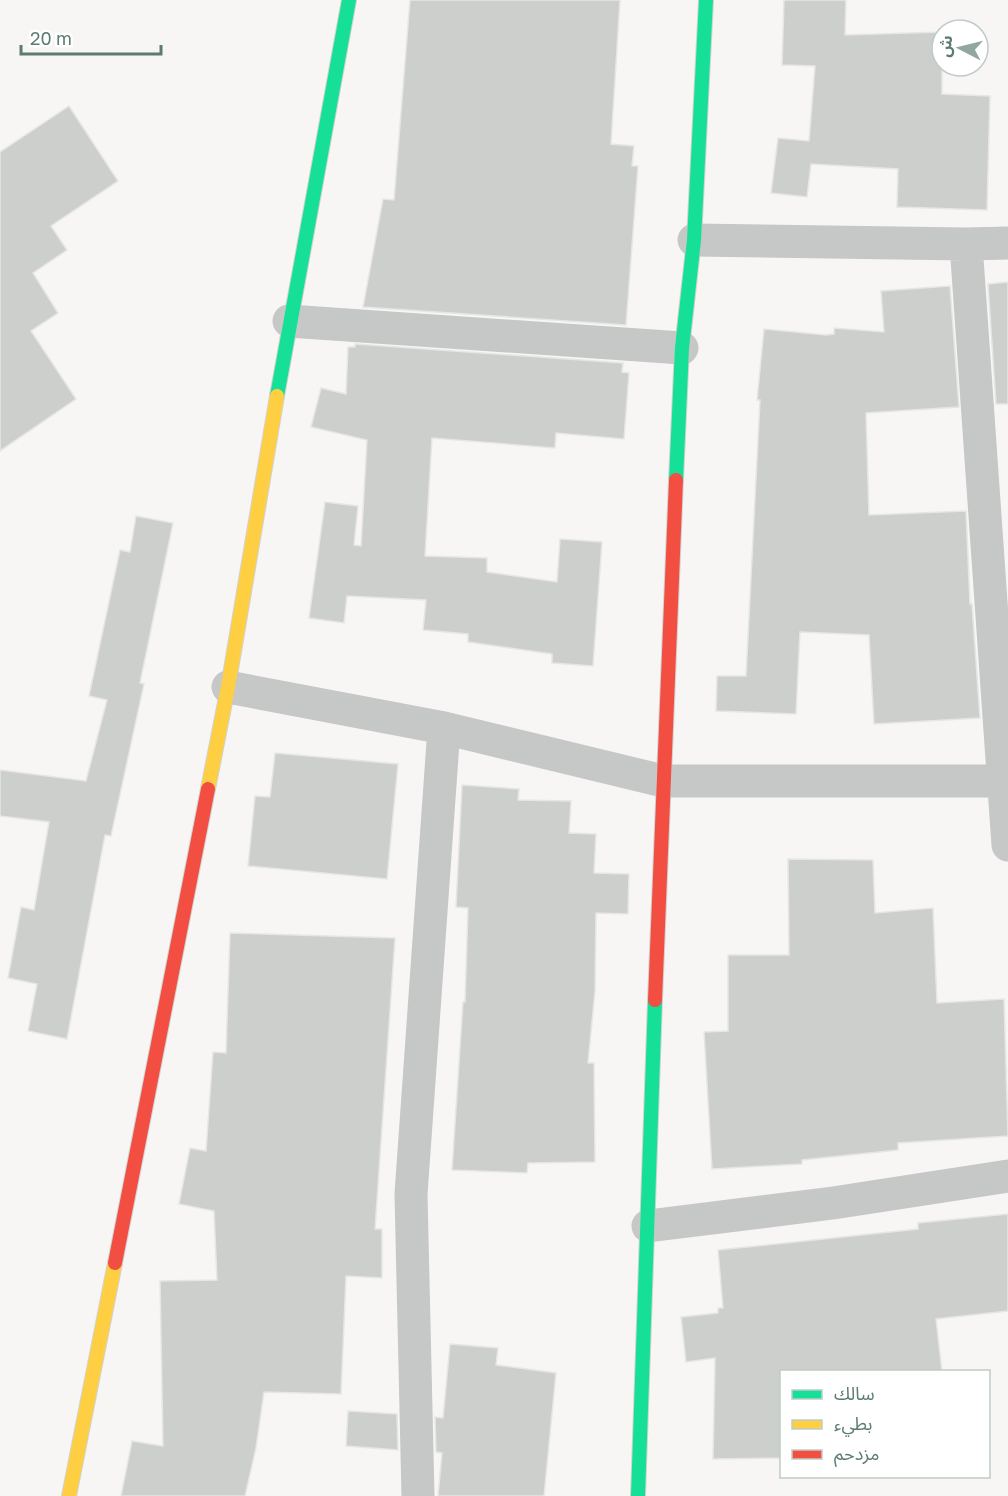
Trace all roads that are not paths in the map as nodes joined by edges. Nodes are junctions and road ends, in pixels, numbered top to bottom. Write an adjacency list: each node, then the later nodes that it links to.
1 (349, 0): 6 (street)
2 (706, 0): 3 (street)
3 (694, 240): 5 (street); 7 (street)
4 (1008, 243): 5 (street)
5 (966, 244): 10 (street)
6 (289, 321): 7 (street); 8 (street)
7 (682, 348): 11 (street)
8 (228, 687): 9 (street); 15 (street)
9 (444, 728): 11 (street); 16 (street)
10 (1006, 781): 11 (street); 12 (street)
11 (663, 782): 14 (street)
12 (1008, 844)
13 (1008, 1176): 14 (street)
14 (648, 1227): 17 (street)
15 (69, 1496)
16 (418, 1496)
17 (638, 1496)

